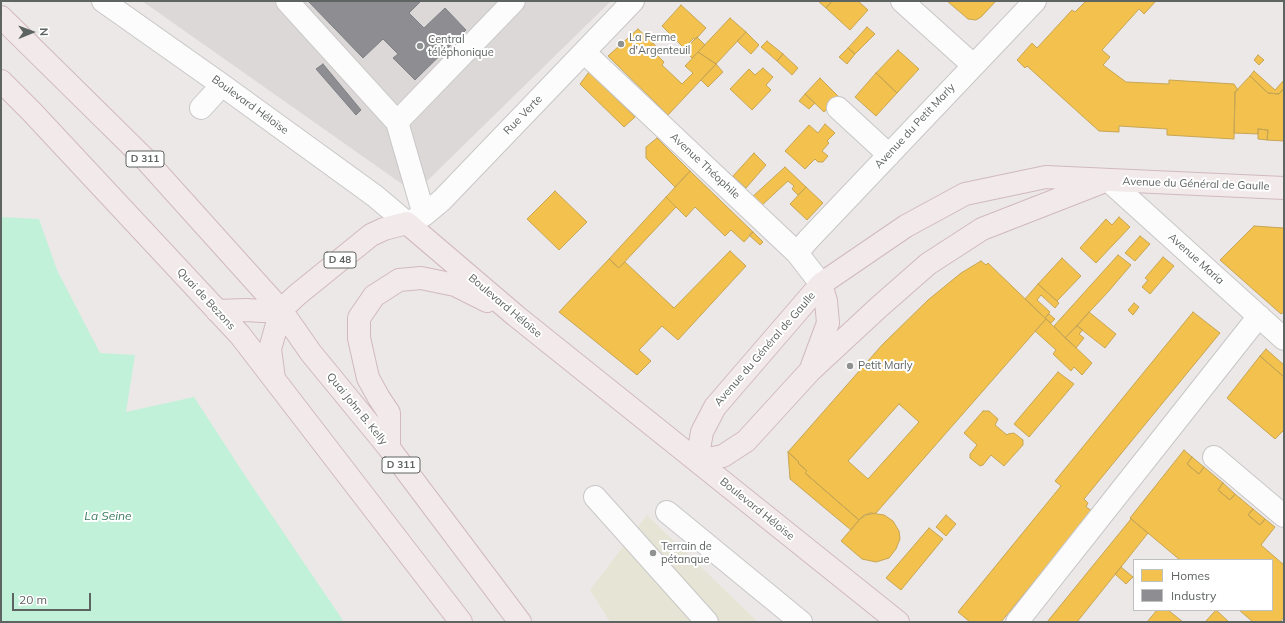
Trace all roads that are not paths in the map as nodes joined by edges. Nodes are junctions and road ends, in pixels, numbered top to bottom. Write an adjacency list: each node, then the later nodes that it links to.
1 (103, 1): 11 (street, Boulevard Héloïse)
2 (287, 1): 14 (street)
3 (514, 1): 14 (street)
4 (633, 1): 8 (street, Rue Verte)
5 (902, 1): 9 (street)
6 (1035, 1): 9 (street, Avenue du Petit Marly)
7 (1, 17): 21 (main road, D 311)
8 (584, 52): 18 (street, Rue Verte); 19 (street, Avenue Théophile)
9 (973, 65): 15 (street, Avenue du Petit Marly)
10 (1, 81): 22 (main road, Quai de Bezons)
11 (222, 85): 12 (street); 18 (street, Boulevard Héloïse)
12 (201, 108)
13 (838, 108): 15 (street)
14 (397, 122): 18 (street)
15 (889, 155): 19 (street, Avenue du Petit Marly)
16 (1108, 180): 17 (main road, Avenue du Général de Gaulle); 20 (main road, Avenue du Général de Gaulle); 24 (street, Avenue Maria); 26 (main road, Avenue du Général de Gaulle)
17 (1284, 188)
18 (416, 219): 21 (main road, D 48); 23 (main road, Boulevard Héloïse)
19 (797, 253): 20 (street, Avenue Théophile)
20 (821, 284): 26 (main road); 30 (main road, Avenue du Général de Gaulle)
21 (281, 310): 22 (main road); 27 (main road); 28 (main road, Quai John B. Kelly / D 311)
22 (217, 311): 27 (main road, Quai de Bezons)
23 (516, 316): 28 (main road); 30 (main road, Boulevard Héloïse)
24 (1259, 316): 25 (street, Avenue Maria); 39 (street)
25 (1284, 339)
26 (810, 371): 30 (main road, Avenue du Général de Gaulle)
27 (274, 379): 34 (main road, Quai de Bezons)
28 (389, 448): 35 (main road, Quai John B. Kelly / D 311)
29 (1214, 457): 33 (street)
30 (697, 461): 38 (main road, Boulevard Héloïse)
31 (595, 497): 36 (street)
32 (667, 512): 37 (street)
33 (1284, 516)
34 (461, 622)
35 (520, 622)
36 (707, 622)
37 (801, 622)
38 (898, 622)
39 (1017, 622)

